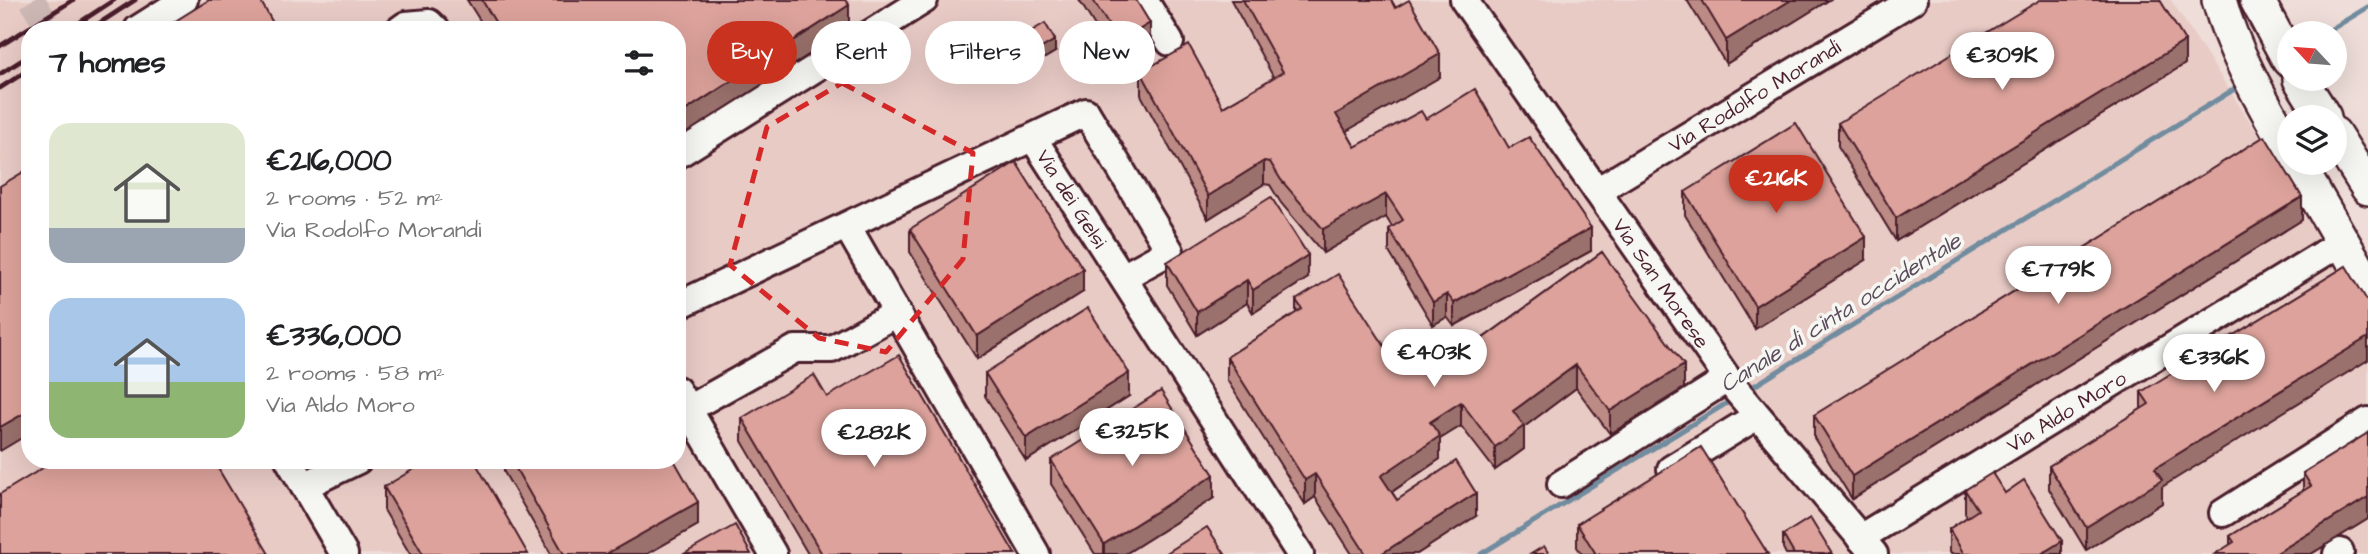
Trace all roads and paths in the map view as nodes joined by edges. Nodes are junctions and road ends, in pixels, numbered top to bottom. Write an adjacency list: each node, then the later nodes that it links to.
1 (184, 0): 9 (street)
2 (924, 0): 8 (street)
3 (1144, 0): 11 (street)
4 (1464, 0): 18 (street, Via San Morese)
5 (1913, 0): 18 (street, Via Rodolfo Morandi)
6 (2219, 0): 12 (main road)
7 (2257, 0): 10 (main road)
8 (887, 10): 14 (street)
9 (151, 21)
10 (2277, 37)
11 (1170, 42)
12 (2277, 128)
13 (1033, 138): 19 (street, Via dei Gelsi); 21 (street, Via dei Gelsi); 21 (street)
14 (686, 149)
15 (2347, 155): 17 (main road)
16 (2304, 175): 20 (main road)
17 (2368, 188)
18 (1597, 191): 25 (street, Via San Morese)
19 (847, 226): 23 (street, Via dei Gelsi); 24 (street)
20 (2342, 242): 22 (main road); 36 (street, Via Aldo Moro)
21 (1123, 277): 40 (street, Via dei Gelsi)
22 (2368, 286)
23 (686, 302)
24 (897, 313): 26 (street); 39 (street)
25 (1730, 382): 28 (street, Via San Morese); 33 (street)
26 (686, 398)
27 (686, 404): 38 (street)
28 (1755, 414): 32 (street); 36 (street, Via San Morese)
29 (2368, 421): 35 (street)
30 (294, 469): 34 (street)
31 (339, 469): 34 (street)
32 (1653, 480)
33 (1561, 484)
34 (304, 486): 37 (street)
35 (2223, 513)
36 (1867, 546)
37 (344, 554)
38 (773, 554)
39 (1036, 554)
40 (1300, 554)

